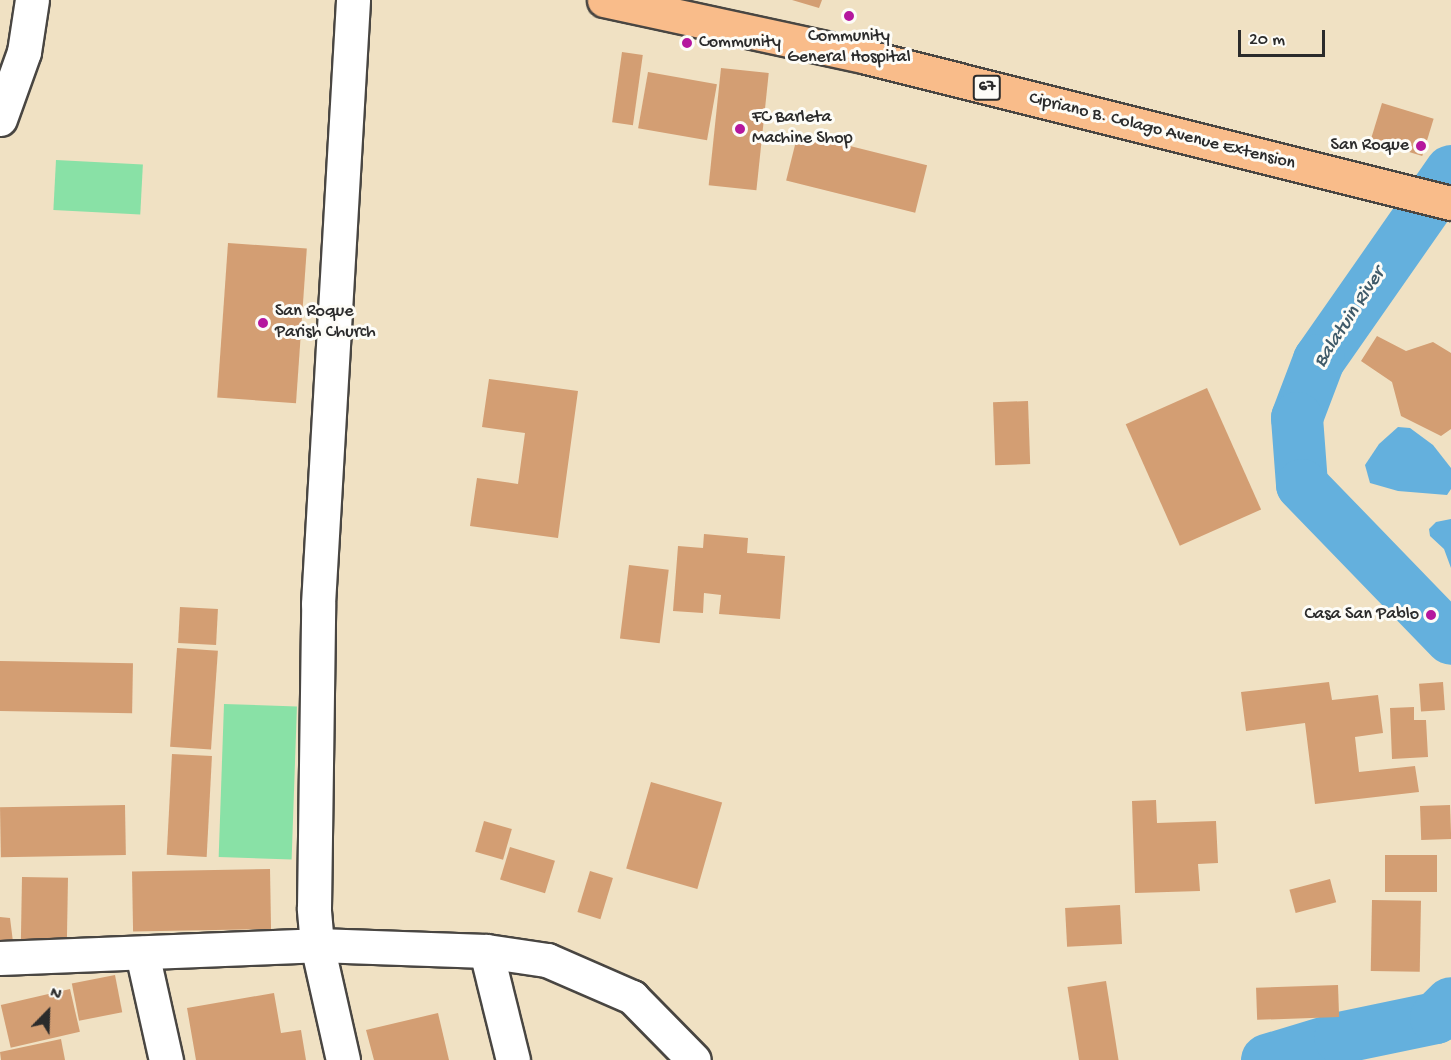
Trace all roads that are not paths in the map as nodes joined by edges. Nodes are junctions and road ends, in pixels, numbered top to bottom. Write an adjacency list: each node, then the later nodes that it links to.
1 (32, 0): 4 (street)
2 (353, 0): 6 (street)
3 (604, 0): 5 (main road, Cipriano B. Colago Avenue Extension / 67)
4 (0, 119)
5 (1451, 203)
6 (317, 945): 7 (street); 8 (street); 11 (street)
7 (486, 951): 12 (street); 13 (street)
8 (142, 953): 9 (street); 10 (street)
9 (0, 957)
10 (166, 1060)
11 (343, 1060)
12 (513, 1060)
13 (694, 1060)

